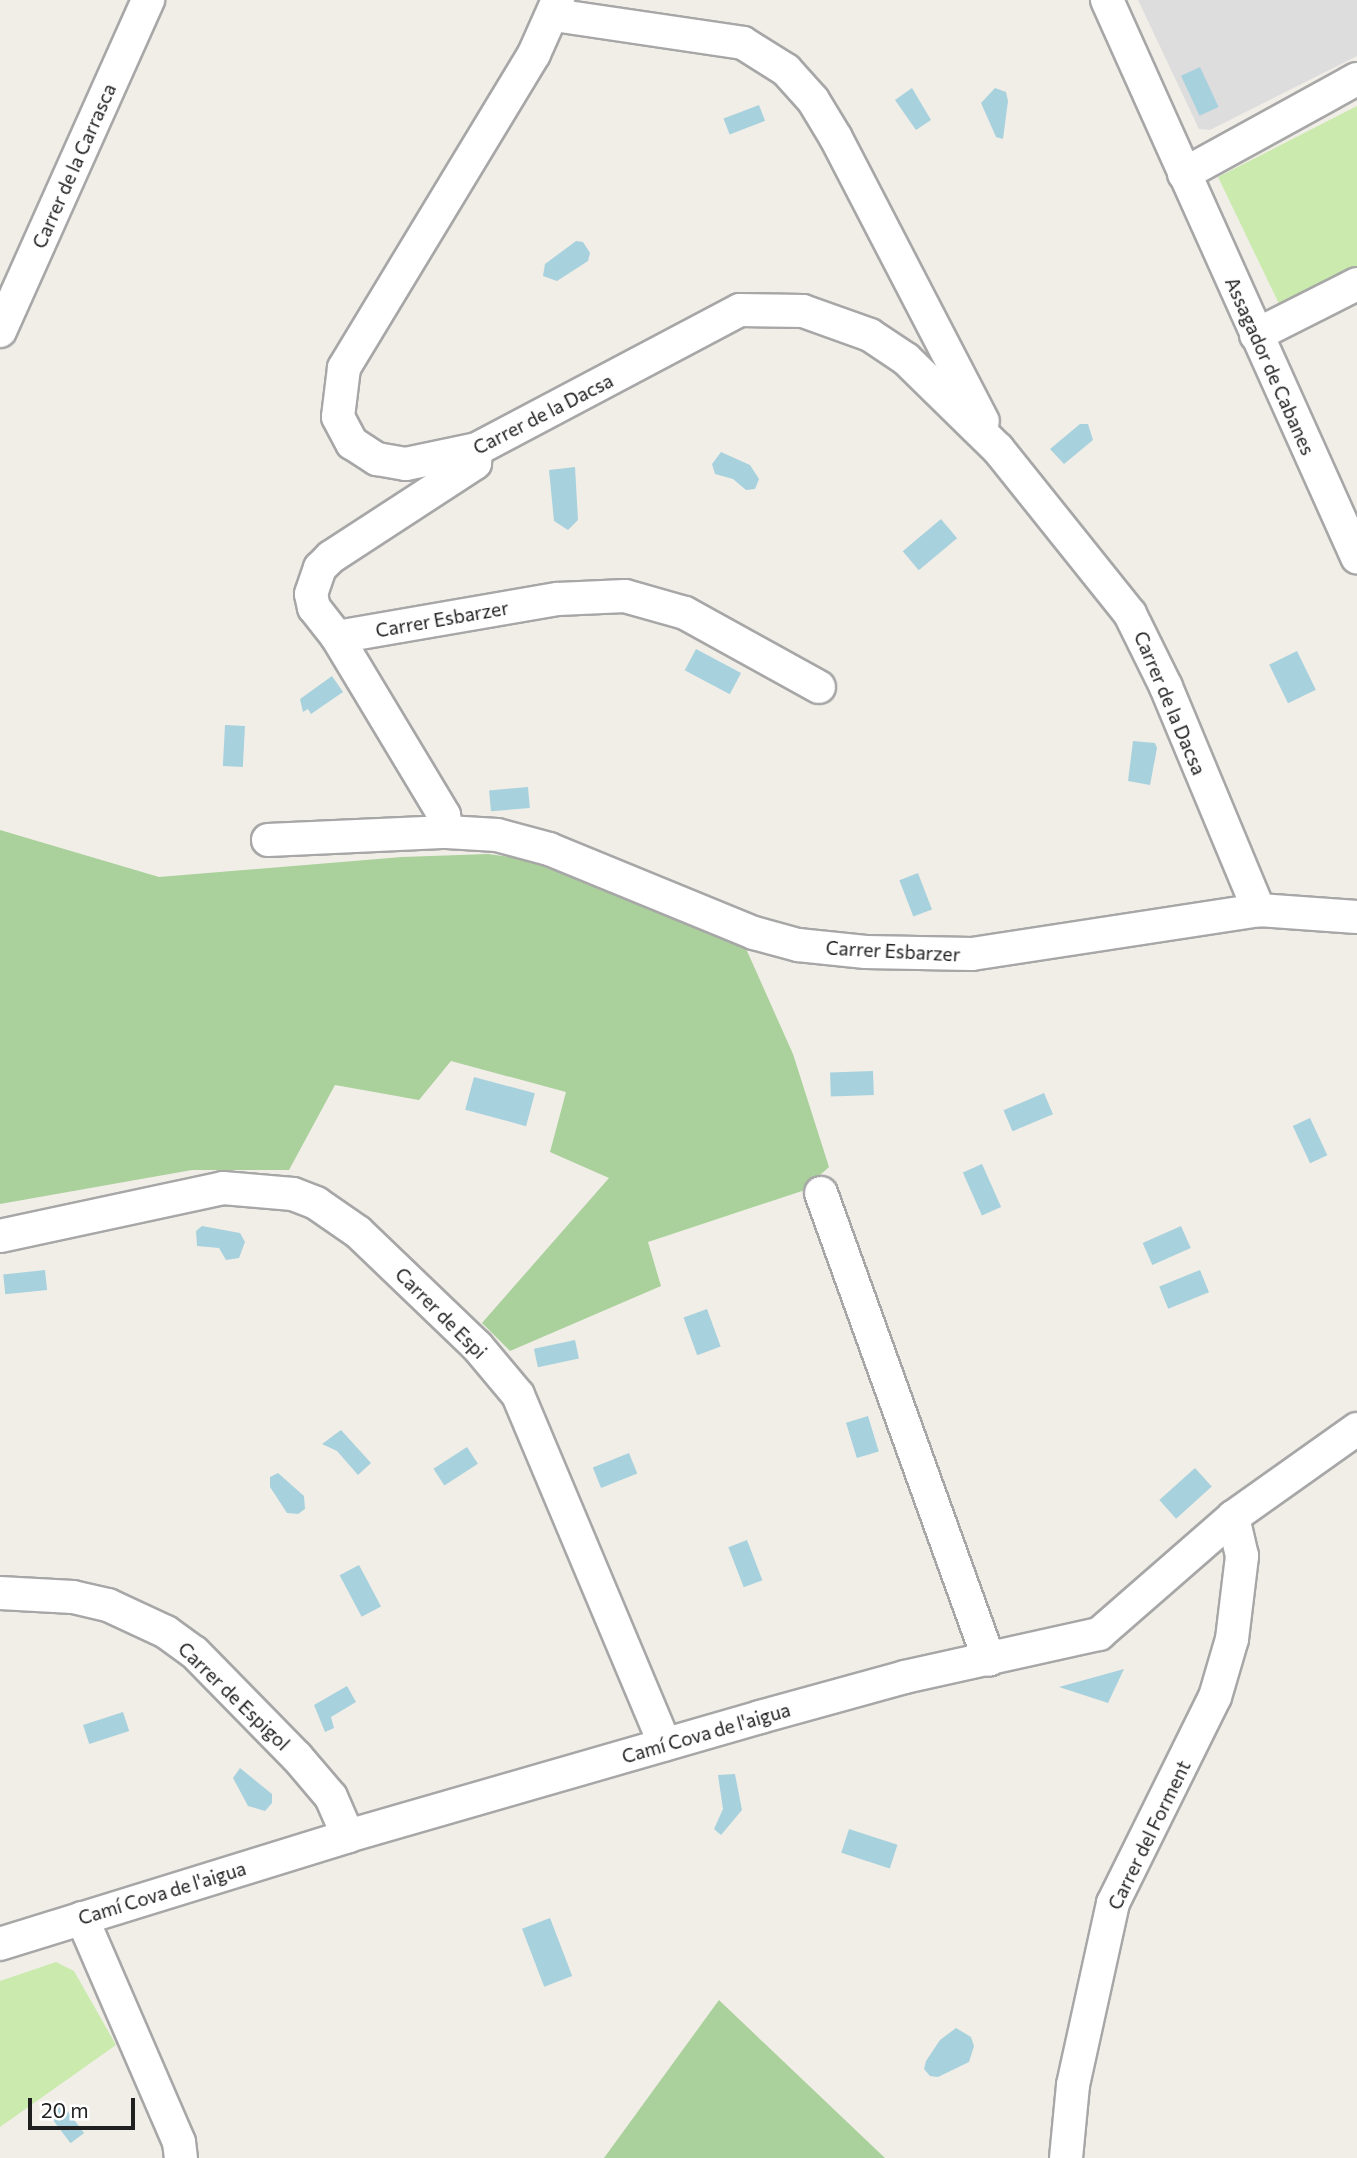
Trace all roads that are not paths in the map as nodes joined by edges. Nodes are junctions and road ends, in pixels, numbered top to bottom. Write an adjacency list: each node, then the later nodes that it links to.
1 (148, 0): 7 (street, Carrer de la Carrasca)
2 (1107, 0): 5 (street, Assagador de Cabanes)
3 (556, 8): 9 (street, Carrer de la Dacsa); 10 (street, Carrer de la Dacsa)
4 (1357, 79): 5 (street)
5 (1184, 174): 8 (street, Assagador de Cabanes)
6 (1357, 284): 8 (street)
7 (0, 331)
8 (1256, 335): 11 (street, Assagador de Cabanes)
9 (477, 449): 10 (street, Carrer de la Dacsa); 12 (street)
10 (998, 449): 16 (street, Carrer de la Dacsa)
11 (1357, 556)
12 (337, 637): 13 (street, Carrer Esbarzer); 14 (street)
13 (819, 687)
14 (447, 832): 15 (street, Carrer Esbarzer); 16 (street, Carrer Esbarzer)
15 (268, 840)
16 (1259, 910): 17 (street, Carrer Esbarzer)
17 (1357, 917)
18 (821, 1194): 23 (street)
19 (0, 1236): 24 (street, Carrer de Espi)
20 (1357, 1429): 21 (street, Camí Cova de l'aigua)
21 (1233, 1517): 23 (street, Camí Cova de l'aigua); 29 (street, Carrer del Forment)
22 (0, 1593): 25 (street, Carrer de Espigol)
23 (989, 1660): 24 (street, Camí Cova de l'aigua)
24 (665, 1744): 25 (street, Camí Cova de l'aigua)
25 (348, 1836): 26 (street, Camí Cova de l'aigua)
26 (82, 1918): 27 (street, Camí Cova de l'aigua); 28 (street)
27 (0, 1944)
28 (181, 2158)
29 (1066, 2158)

